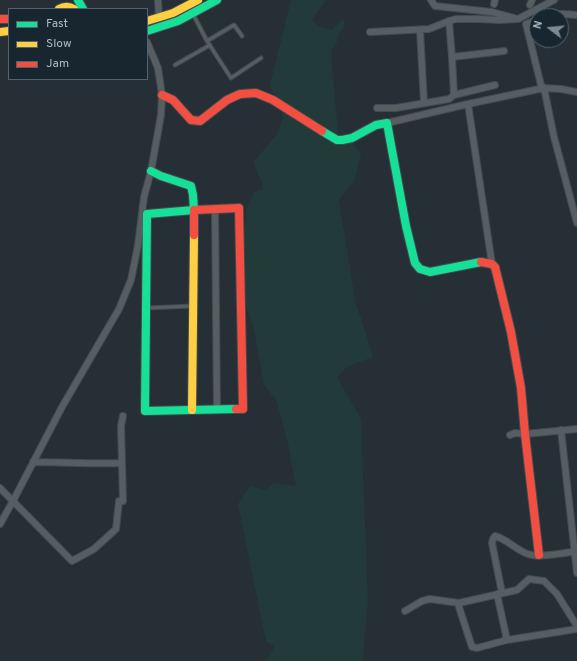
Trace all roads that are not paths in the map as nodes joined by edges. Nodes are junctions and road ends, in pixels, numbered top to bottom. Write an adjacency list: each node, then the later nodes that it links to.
1 (158, 0): 9 (street)
2 (217, 0): 8 (main road)
3 (431, 0): 10 (street)
4 (554, 0): 10 (street)
5 (192, 1): 9 (main road)
6 (60, 6): 7 (main road)
7 (72, 8)
8 (193, 14): 15 (main road); 19 (lane)
9 (159, 18): 11 (main road)
10 (518, 19): 12 (street)
11 (148, 21)
12 (449, 21): 14 (street); 24 (street)
13 (529, 23): 18 (street)
14 (420, 30): 16 (street); 32 (street)
15 (148, 31)
16 (370, 32)
17 (242, 36): 19 (lane)
18 (529, 36)
19 (207, 41): 21 (lane)
20 (148, 44): 30 (street)
21 (210, 45): 25 (lane); 26 (lane)
22 (532, 48): 28 (street)
23 (504, 51): 24 (street)
24 (452, 57): 31 (street)
25 (261, 58)
26 (175, 65)
27 (495, 85): 31 (street)
28 (544, 88): 29 (street); 33 (street); 39 (street)
29 (577, 92)
30 (162, 95): 35 (main road); 36 (street)
31 (454, 95): 32 (street)
32 (424, 103): 34 (street)
33 (468, 104): 35 (street); 40 (street)
34 (377, 108)
35 (387, 123): 40 (main road)
36 (151, 171): 38 (main road); 50 (street)
37 (215, 209): 38 (main road); 44 (street); 44 (main road)
38 (194, 210): 41 (main road); 42 (main road)
39 (577, 223)
40 (492, 264): 48 (main road)
41 (192, 306): 42 (lane); 43 (main road)
42 (146, 308): 43 (main road)
43 (192, 410): 44 (main road)
44 (217, 410)
45 (123, 416): 51 (street)
46 (577, 429): 47 (street)
47 (561, 430): 48 (street); 55 (street)
48 (525, 434): 49 (street); 56 (main road)
49 (510, 435)
50 (33, 462): 51 (street); 53 (street)
51 (122, 463): 53 (street)
52 (0, 488): 53 (street)
53 (13, 501): 54 (street)
54 (0, 524)
55 (576, 551): 56 (street); 57 (street)
56 (539, 556): 58 (street)
57 (577, 573)
58 (500, 594): 59 (street); 61 (street); 63 (street)
59 (459, 603): 60 (street); 63 (street)
60 (406, 611)
61 (577, 626)
62 (577, 629): 63 (street)
63 (507, 640)

